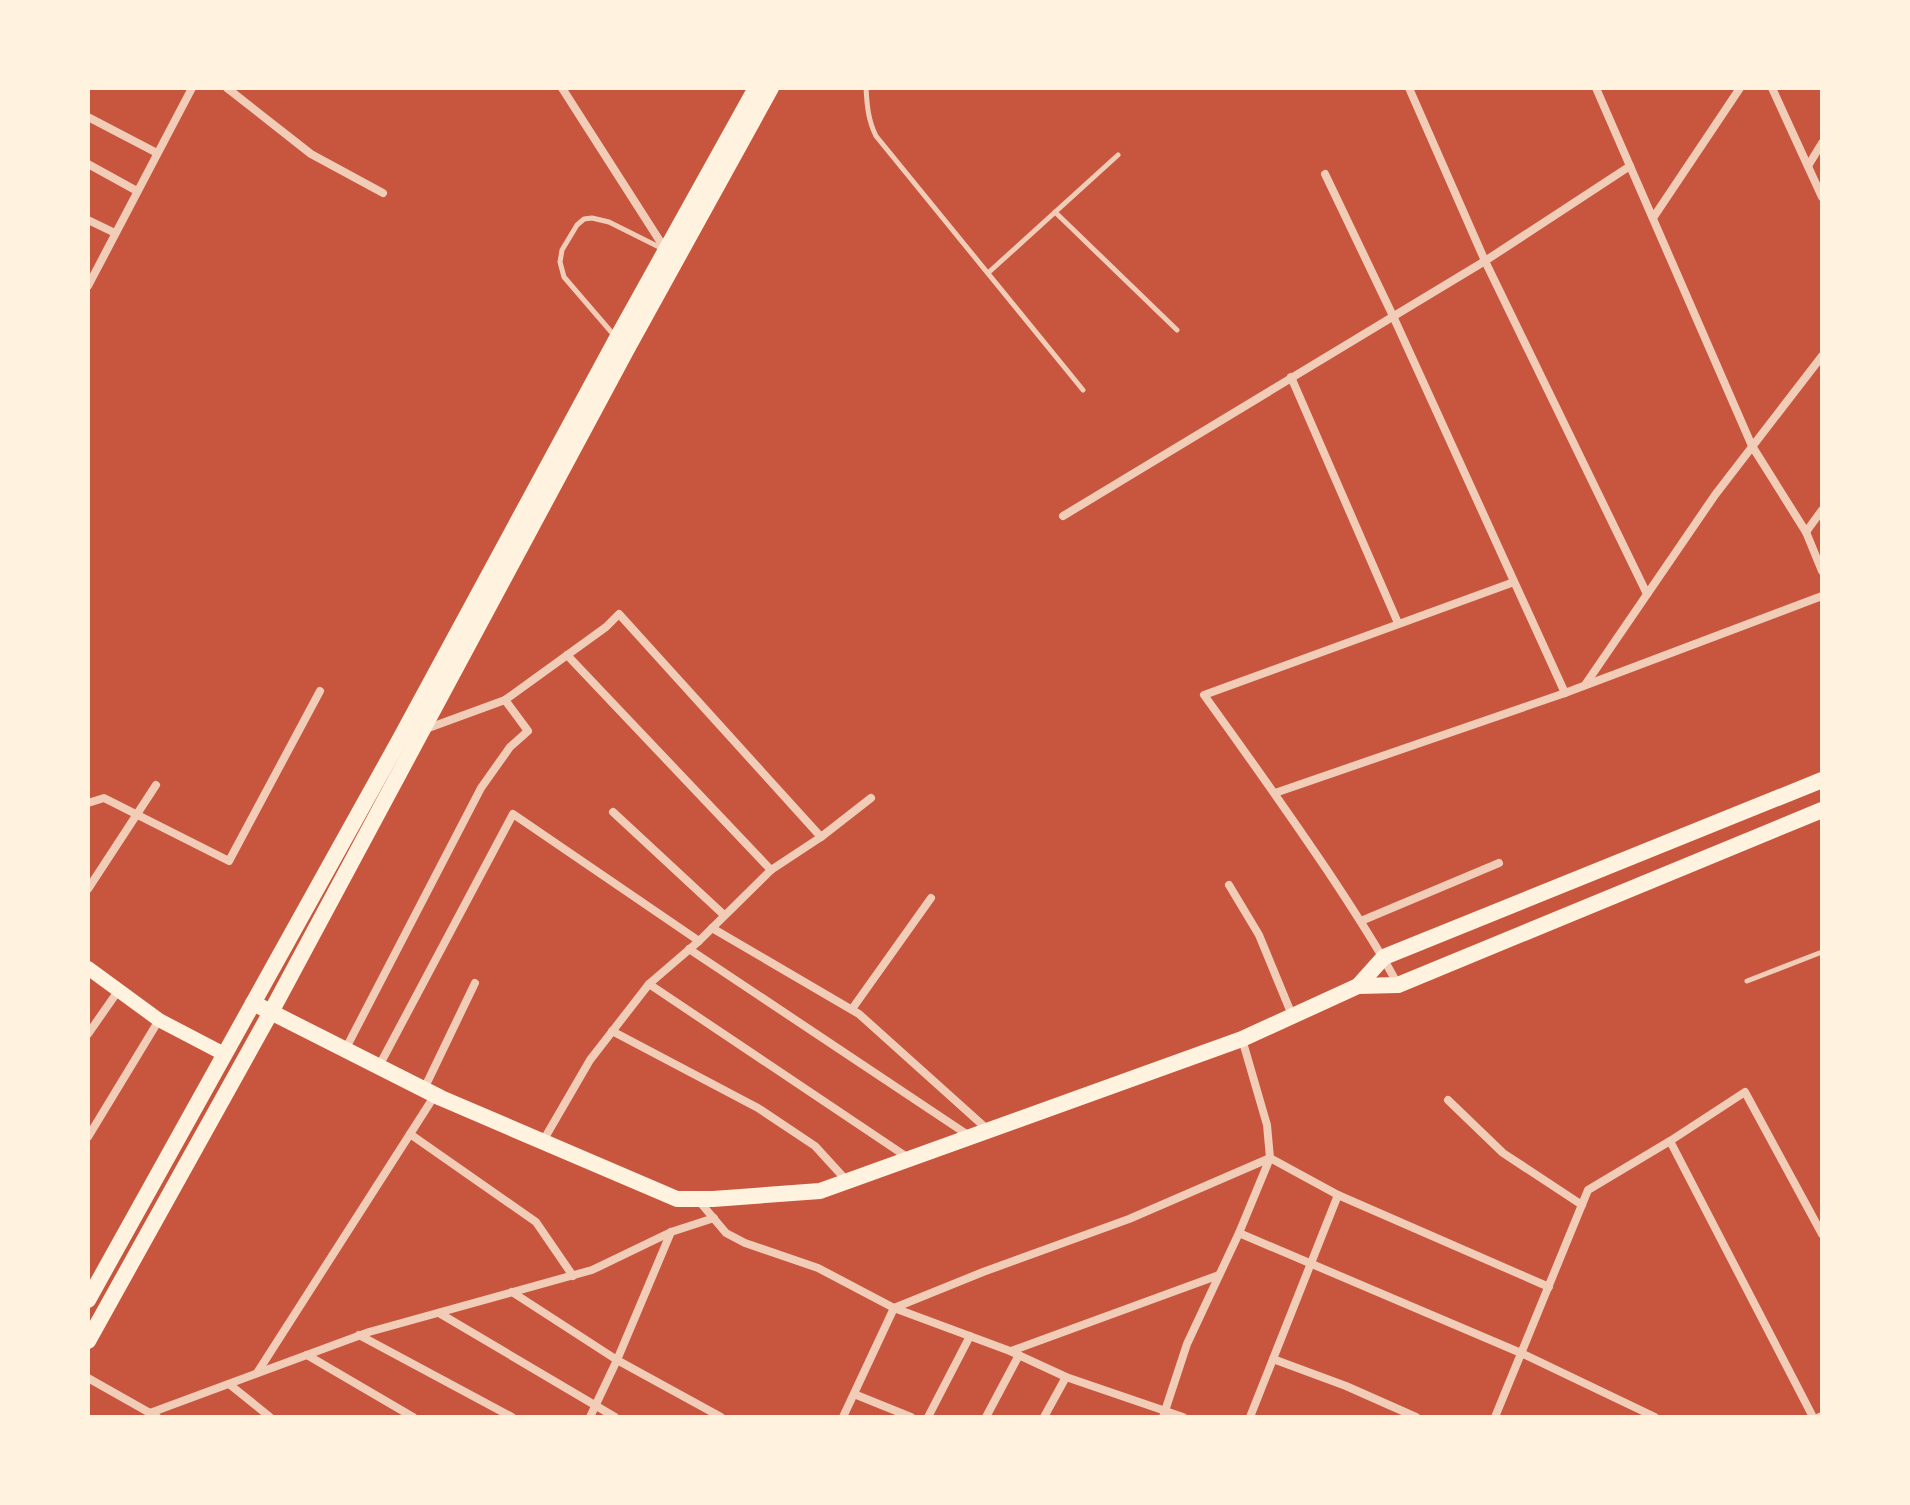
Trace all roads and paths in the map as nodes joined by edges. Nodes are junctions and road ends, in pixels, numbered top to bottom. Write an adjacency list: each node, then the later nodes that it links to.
1 (192, 88): 13 (street)
2 (227, 88): 20 (street)
3 (562, 88): 26 (street)
4 (756, 88): 26 (main road)
5 (771, 88): 50 (main road)
6 (866, 88): 28 (lane)
7 (1409, 88): 27 (street)
8 (1596, 88): 16 (street)
9 (1740, 88): 23 (street)
10 (1772, 88): 17 (street)
11 (88, 117): 13 (street)
12 (1822, 143): 17 (street)
13 (157, 153): 19 (street)
14 (1118, 155): 22 (lane)
15 (88, 164): 19 (street)
16 (1630, 166): 23 (street); 27 (street)
17 (1808, 166): 21 (street)
18 (1325, 174): 30 (street)
19 (137, 191): 25 (street)
20 (383, 193)
21 (1822, 197)
22 (1055, 212): 28 (lane); 31 (lane)
23 (1653, 218): 36 (street)
24 (88, 220): 25 (street)
25 (115, 233): 29 (street)
26 (665, 250): 32 (main road); 32 (lane)
27 (1485, 261): 30 (street); 42 (street)
28 (988, 273): 35 (lane)
29 (88, 286)
30 (1393, 316): 34 (street); 41 (street)
31 (1177, 330)
32 (617, 338): 51 (main road)
33 (1822, 356): 36 (street)
34 (1291, 377): 38 (street); 44 (street)
35 (1083, 390)
36 (1752, 446): 39 (street); 42 (street)
37 (1822, 510): 39 (street)
38 (1063, 516)
39 (1806, 532): 40 (street)
40 (1822, 571)
41 (1514, 582): 44 (street); 48 (street)
42 (1647, 594): 46 (street)
43 (1822, 596): 46 (street)
44 (1398, 623): 54 (street)
45 (567, 655): 49 (street); 60 (street); 62 (street)
46 (1585, 686): 48 (street)
47 (320, 691): 59 (street)
48 (1565, 693): 54 (street)
49 (505, 700): 50 (street); 88 (street)
50 (422, 731): 51 (street); 82 (main road)
51 (400, 739): 80 (main road)
52 (1822, 780): 72 (main road)
53 (156, 785): 59 (street)
54 (1275, 793): 67 (street)
55 (871, 798): 60 (street)
56 (88, 803): 59 (street)
57 (1822, 810): 77 (main road)
58 (613, 812): 66 (street)
59 (137, 815): 64 (street)
60 (821, 837): 62 (street)
61 (1499, 863): 67 (street)
62 (771, 870): 66 (street)
63 (1229, 885): 83 (street)
64 (88, 889)
65 (931, 898): 81 (street)
66 (724, 915): 68 (street)
67 (1361, 921): 72 (street)
68 (712, 928): 69 (street); 81 (street)
69 (699, 941): 70 (street); 90 (street)
70 (689, 949): 76 (street); 96 (street)
71 (1822, 952): 74 (lane)
72 (1384, 957): 77 (street); 78 (main road)
73 (88, 968): 79 (main road)
74 (1747, 981)
75 (475, 983): 91 (street)
76 (649, 984): 85 (street); 100 (street)
77 (1398, 985): 78 (main road)
78 (1358, 986): 83 (main road)
79 (118, 991): 84 (main road); 86 (street)
80 (253, 1003): 82 (main road); 89 (main road)
81 (852, 1009): 93 (street)
82 (271, 1012): 88 (main road); 119 (main road)
83 (1292, 1015): 87 (main road)
84 (159, 1020): 89 (main road); 95 (street)
85 (612, 1031): 97 (street); 101 (street)
86 (88, 1034)
87 (1242, 1039): 93 (main road); 99 (street)
88 (344, 1051): 90 (main road)
89 (224, 1054): 114 (main road)
90 (378, 1067): 91 (main road)
91 (429, 1092): 94 (street); 97 (main road)
92 (1448, 1100): 104 (street)
93 (989, 1131): 96 (main road)
94 (410, 1134): 111 (street); 125 (street)
95 (88, 1137)
96 (971, 1137): 100 (main road)
97 (543, 1141): 103 (main road)
98 (1670, 1141): 104 (street); 108 (street); 149 (street)
99 (1270, 1158): 102 (street); 107 (street); 115 (street)
100 (909, 1159): 101 (main road)
101 (847, 1181): 103 (main road)
102 (1338, 1195): 109 (street); 112 (street)
103 (698, 1199): 105 (street)
104 (1582, 1205): 112 (street)
105 (714, 1218): 106 (street); 115 (street)
106 (671, 1232): 111 (street); 124 (street)
107 (1239, 1233): 109 (street); 110 (street)
108 (1822, 1234)
109 (1310, 1263): 121 (street); 123 (street)
110 (1219, 1275): 120 (street); 131 (street)
111 (573, 1276): 113 (street)
112 (1549, 1287): 121 (street)
113 (512, 1292): 116 (street); 124 (street)
114 (88, 1300)
115 (894, 1308): 118 (street); 129 (street)
116 (439, 1313): 117 (street); 130 (street)
117 (359, 1335): 122 (street); 135 (street)
118 (970, 1336): 120 (street); 141 (street)
119 (88, 1341)
120 (1014, 1353): 126 (street); 142 (street)
121 (1521, 1353): 147 (street); 148 (street)
122 (307, 1355): 125 (street); 134 (street)
123 (1273, 1359): 145 (street); 146 (street)
124 (617, 1360): 130 (street); 138 (street)
125 (257, 1373): 128 (street)
126 (1066, 1377): 131 (street); 143 (street)
127 (88, 1378): 132 (street)
128 (229, 1384): 132 (street); 133 (street)
129 (854, 1394): 139 (street); 140 (street)
130 (595, 1406): 136 (street); 137 (street)
131 (1164, 1414): 144 (street)
132 (154, 1415)
133 (270, 1417)
134 (413, 1417)
135 (512, 1417)
136 (590, 1417)
137 (615, 1417)
138 (721, 1417)
139 (843, 1417)
140 (911, 1417)
141 (928, 1417)
142 (986, 1417)
143 (1044, 1417)
144 (1183, 1417)
145 (1250, 1417)
146 (1416, 1417)
147 (1495, 1417)
148 (1655, 1417)
149 (1813, 1417)

